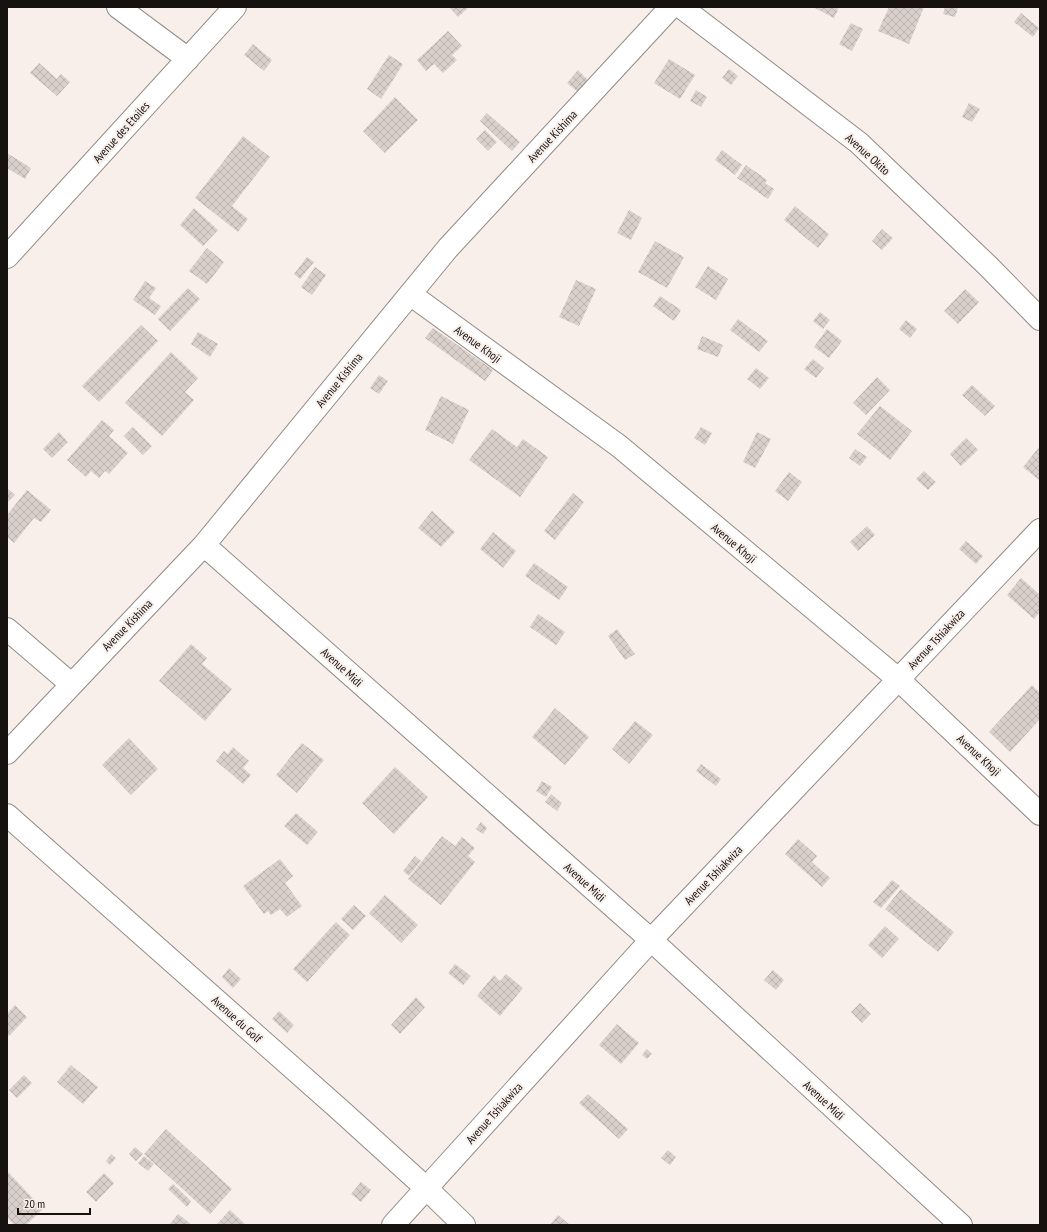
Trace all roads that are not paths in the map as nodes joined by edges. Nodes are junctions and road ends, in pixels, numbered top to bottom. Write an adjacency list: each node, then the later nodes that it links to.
1 (118, 7): 5 (street)
2 (236, 7): 5 (street, Avenue des Etoiles)
3 (671, 7): 7 (street, Avenue Kishima)
4 (680, 7): 8 (street, Avenue Okito)
5 (188, 59): 6 (street, Avenue des Etoiles)
6 (7, 257)
7 (410, 294): 10 (street, Avenue Kishima); 12 (street, Avenue Khoji)
8 (1040, 319)
9 (1040, 530): 12 (street, Avenue Tshiakwiza)
10 (204, 545): 13 (street, Avenue Kishima); 17 (street, Avenue Midi)
11 (7, 629): 13 (street)
12 (898, 679): 15 (street, Avenue Khoji); 17 (street, Avenue Tshiakwiza)
13 (71, 684): 14 (street, Avenue Kishima)
14 (7, 753)
15 (1040, 814)
16 (7, 815): 18 (street, Avenue du Golf)
17 (651, 940): 18 (street, Avenue Tshiakwiza); 21 (street, Avenue Midi)
18 (426, 1188): 19 (street, Avenue Tshiakwiza); 20 (street, Avenue du Golf)
19 (393, 1225)
20 (464, 1225)
21 (960, 1225)

